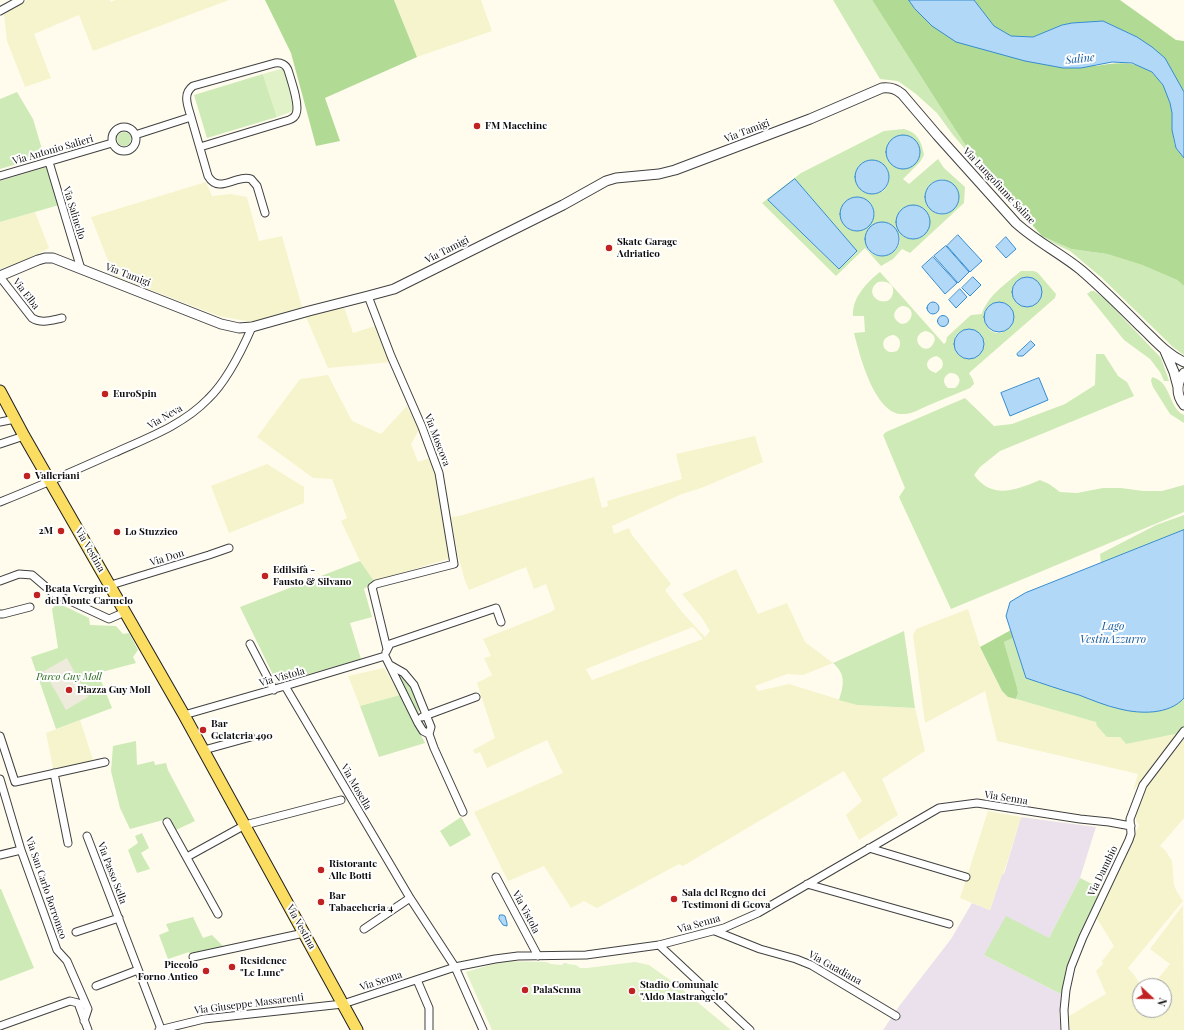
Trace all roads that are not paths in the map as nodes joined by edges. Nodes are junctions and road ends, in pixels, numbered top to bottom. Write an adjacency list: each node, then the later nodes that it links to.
1 (20, 0): 2 (street)
2 (0, 11)
3 (896, 89): 13 (street, Via Tamigi); 16 (street, Via Lungofiume Saline)
4 (191, 117): 5 (street); 7 (street); 7 (street)
5 (135, 135): 6 (street); 6 (street)
6 (112, 143): 8 (street, Via Antonio Salieri)
7 (200, 147): 10 (street)
8 (49, 162): 9 (street, Via Antonio Salieri); 11 (street, Via Salinello)
9 (0, 176)
10 (265, 213)
11 (81, 269): 12 (street, Via Tamigi); 15 (street, Via Tamigi)
12 (0, 276): 14 (street, Via Elba)
13 (368, 296): 15 (street, Via Tamigi); 36 (street, Via Moscova)
14 (62, 318)
15 (252, 327): 26 (street, Via Neva)
16 (1165, 351): 17 (street, Via Lungofiume Saline); 19 (street, Via Lungofiume Saline)
17 (1184, 362)
18 (1184, 373): 19 (street)
19 (1178, 387): 21 (street, Via Lungofiume Saline)
20 (0, 391): 22 (main road, Via Vestina)
21 (1184, 405)
22 (15, 419): 23 (street); 24 (main road, Via Vestina)
23 (0, 422)
24 (24, 436): 25 (street); 26 (main road, Via Vestina)
25 (0, 444)
26 (50, 482): 27 (street, Via Neva); 30 (main road, Via Vestina)
27 (0, 502)
28 (229, 548): 30 (street, Via Don)
29 (0, 581): 32 (street)
30 (111, 585): 32 (main road, Via Vestina)
31 (30, 607): 33 (street)
32 (125, 612): 41 (main road, Via Vestina)
33 (0, 614)
34 (501, 622): 36 (street, Via Vistola)
35 (250, 644): 39 (street)
36 (386, 653): 37 (street); 38 (street, Via Vistola)
37 (389, 665): 42 (street); 43 (street)
38 (285, 686): 39 (street, Via Vistola); 67 (street, Via Mosella)
39 (274, 690): 41 (street, Via Vistola)
40 (476, 697): 42 (street)
41 (184, 715): 48 (main road, Via Vestina)
42 (425, 715): 43 (street); 45 (street)
43 (416, 719): 45 (street)
44 (1184, 731): 57 (street, Via Danubio)
45 (429, 734): 54 (street)
46 (0, 736): 50 (street)
47 (251, 737): 48 (street)
48 (204, 750): 56 (main road, Via Vestina)
49 (105, 762): 50 (street)
50 (54, 773): 59 (street)
51 (0, 779): 52 (street, Via San Carlo Borromeo)
52 (2, 794): 61 (street, Via San Carlo Borromeo)
53 (341, 800): 56 (street)
54 (463, 812)
55 (168, 822): 63 (street)
56 (244, 825): 63 (street); 74 (main road, Via Vestina)
57 (1131, 826): 60 (street, Via Senna); 92 (street, Via Danubio)
58 (87, 836): 69 (street, Via Passo Sella)
59 (68, 843)
60 (869, 848): 64 (street); 66 (street, Via Senna)
61 (21, 850): 62 (street); 84 (street, Via San Carlo Borromeo)
62 (0, 856)
63 (187, 857): 68 (street)
64 (966, 876)
65 (496, 877): 76 (street, Via Vistola)
66 (807, 884): 70 (street); 72 (street, Via Senna)
67 (410, 898): 71 (street); 78 (street, Via Mosella)
68 (218, 914)
69 (118, 918): 73 (street, Via Passo Sella); 79 (street, Via Passo Sella)
70 (949, 924)
71 (364, 929)
72 (715, 931): 75 (street, Via Senna); 83 (street, Via Guadiana)
73 (76, 932)
74 (304, 933): 77 (street); 82 (main road, Via Vestina)
75 (659, 945): 76 (street, Via Senna); 91 (street)
76 (538, 956): 78 (street, Via Senna)
77 (193, 957)
78 (455, 967): 80 (street, Via Senna); 90 (street, Via Mosella)
79 (138, 970): 81 (street); 86 (street, Via Passo Sella)
80 (417, 980): 82 (street, Via Senna); 89 (street)
81 (96, 986)
82 (343, 1004): 86 (street, Via Giuseppe Massarenti); 88 (main road, Via Vestina)
83 (896, 1016)
84 (84, 1021): 85 (street); 87 (street)
85 (0, 1026)
86 (163, 1029)
87 (88, 1030)
88 (357, 1030)
89 (429, 1030)
90 (483, 1030)
91 (750, 1030)
92 (1065, 1030)

